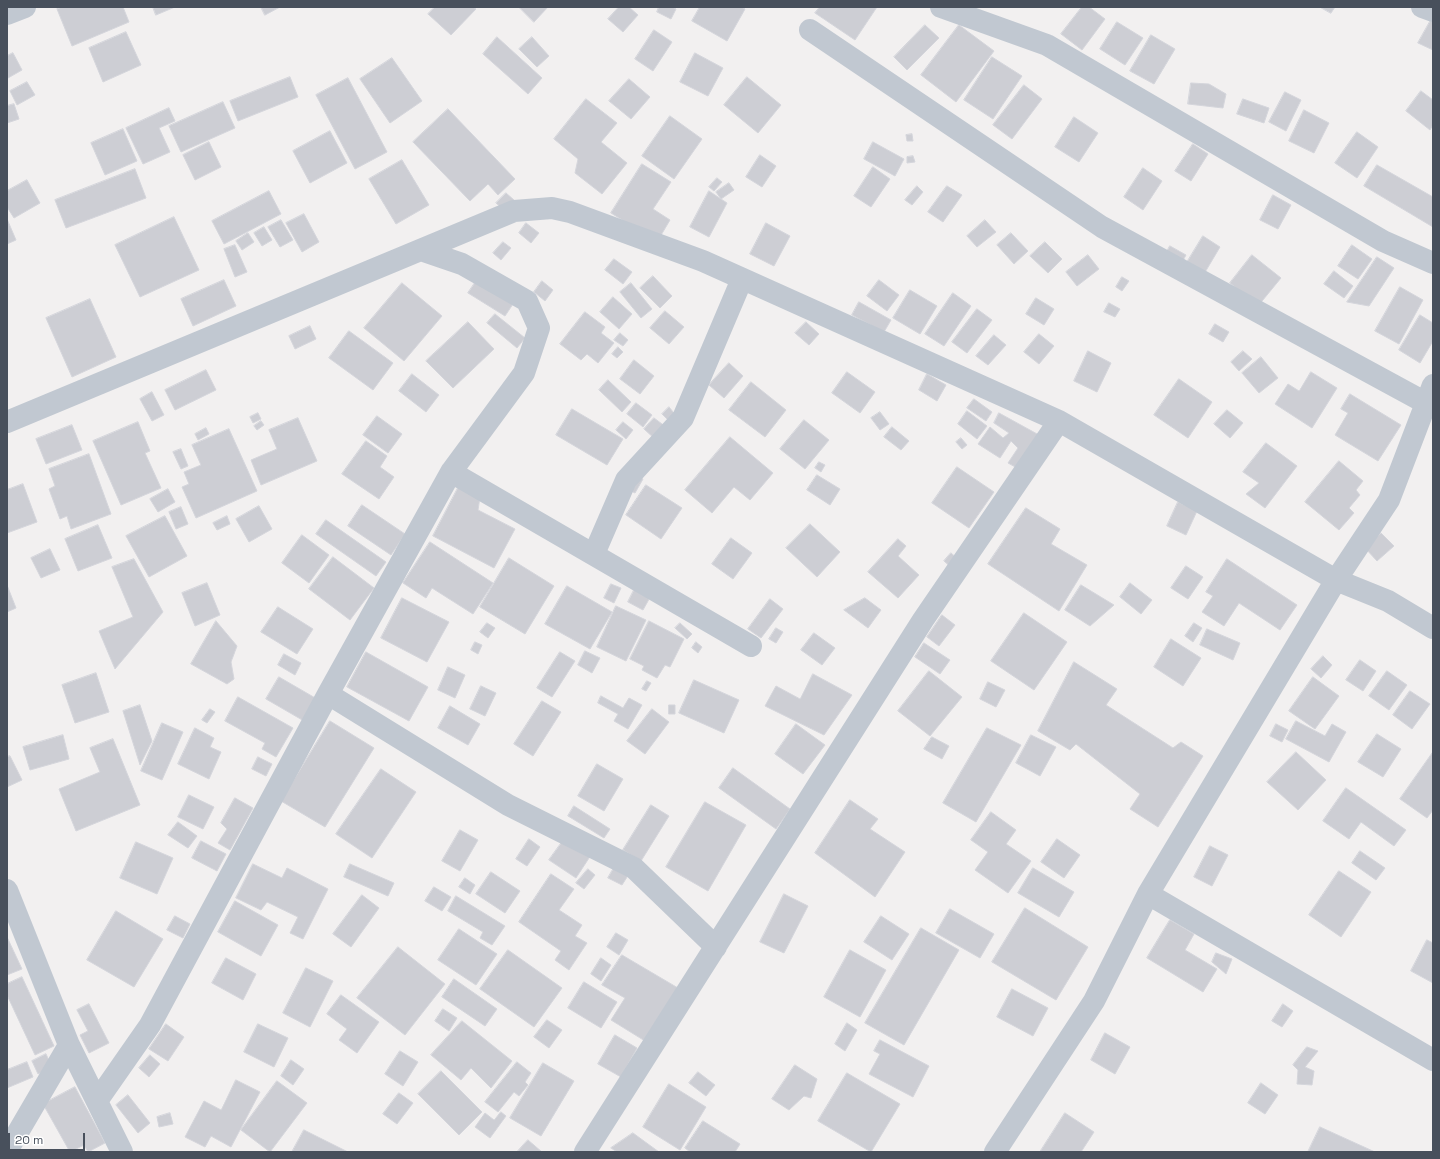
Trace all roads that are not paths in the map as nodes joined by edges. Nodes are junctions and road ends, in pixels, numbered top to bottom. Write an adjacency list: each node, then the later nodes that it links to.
1 (25, 7): 5 (street)
2 (941, 7): 8 (street)
3 (1422, 7): 4 (street)
4 (1433, 11)
5 (7, 14)
6 (810, 30): 10 (street)
7 (421, 250): 9 (street); 12 (street); 13 (street)
8 (1433, 263)
9 (742, 279): 11 (street); 14 (street)
10 (1429, 394): 15 (street)
11 (1059, 421): 15 (street); 21 (street)
12 (7, 422)
13 (451, 472): 14 (street); 18 (street)
14 (594, 554): 17 (street)
15 (1336, 580): 16 (street); 20 (street)
16 (1433, 628)
17 (751, 646)
18 (328, 694): 21 (street); 24 (street)
19 (7, 890): 22 (street)
20 (1148, 894): 23 (street); 28 (street)
21 (716, 947): 27 (street)
22 (69, 1045): 24 (street); 25 (street)
23 (1433, 1060)
24 (97, 1101): 26 (street)
25 (7, 1152)
26 (122, 1152)
27 (585, 1152)
28 (995, 1152)

